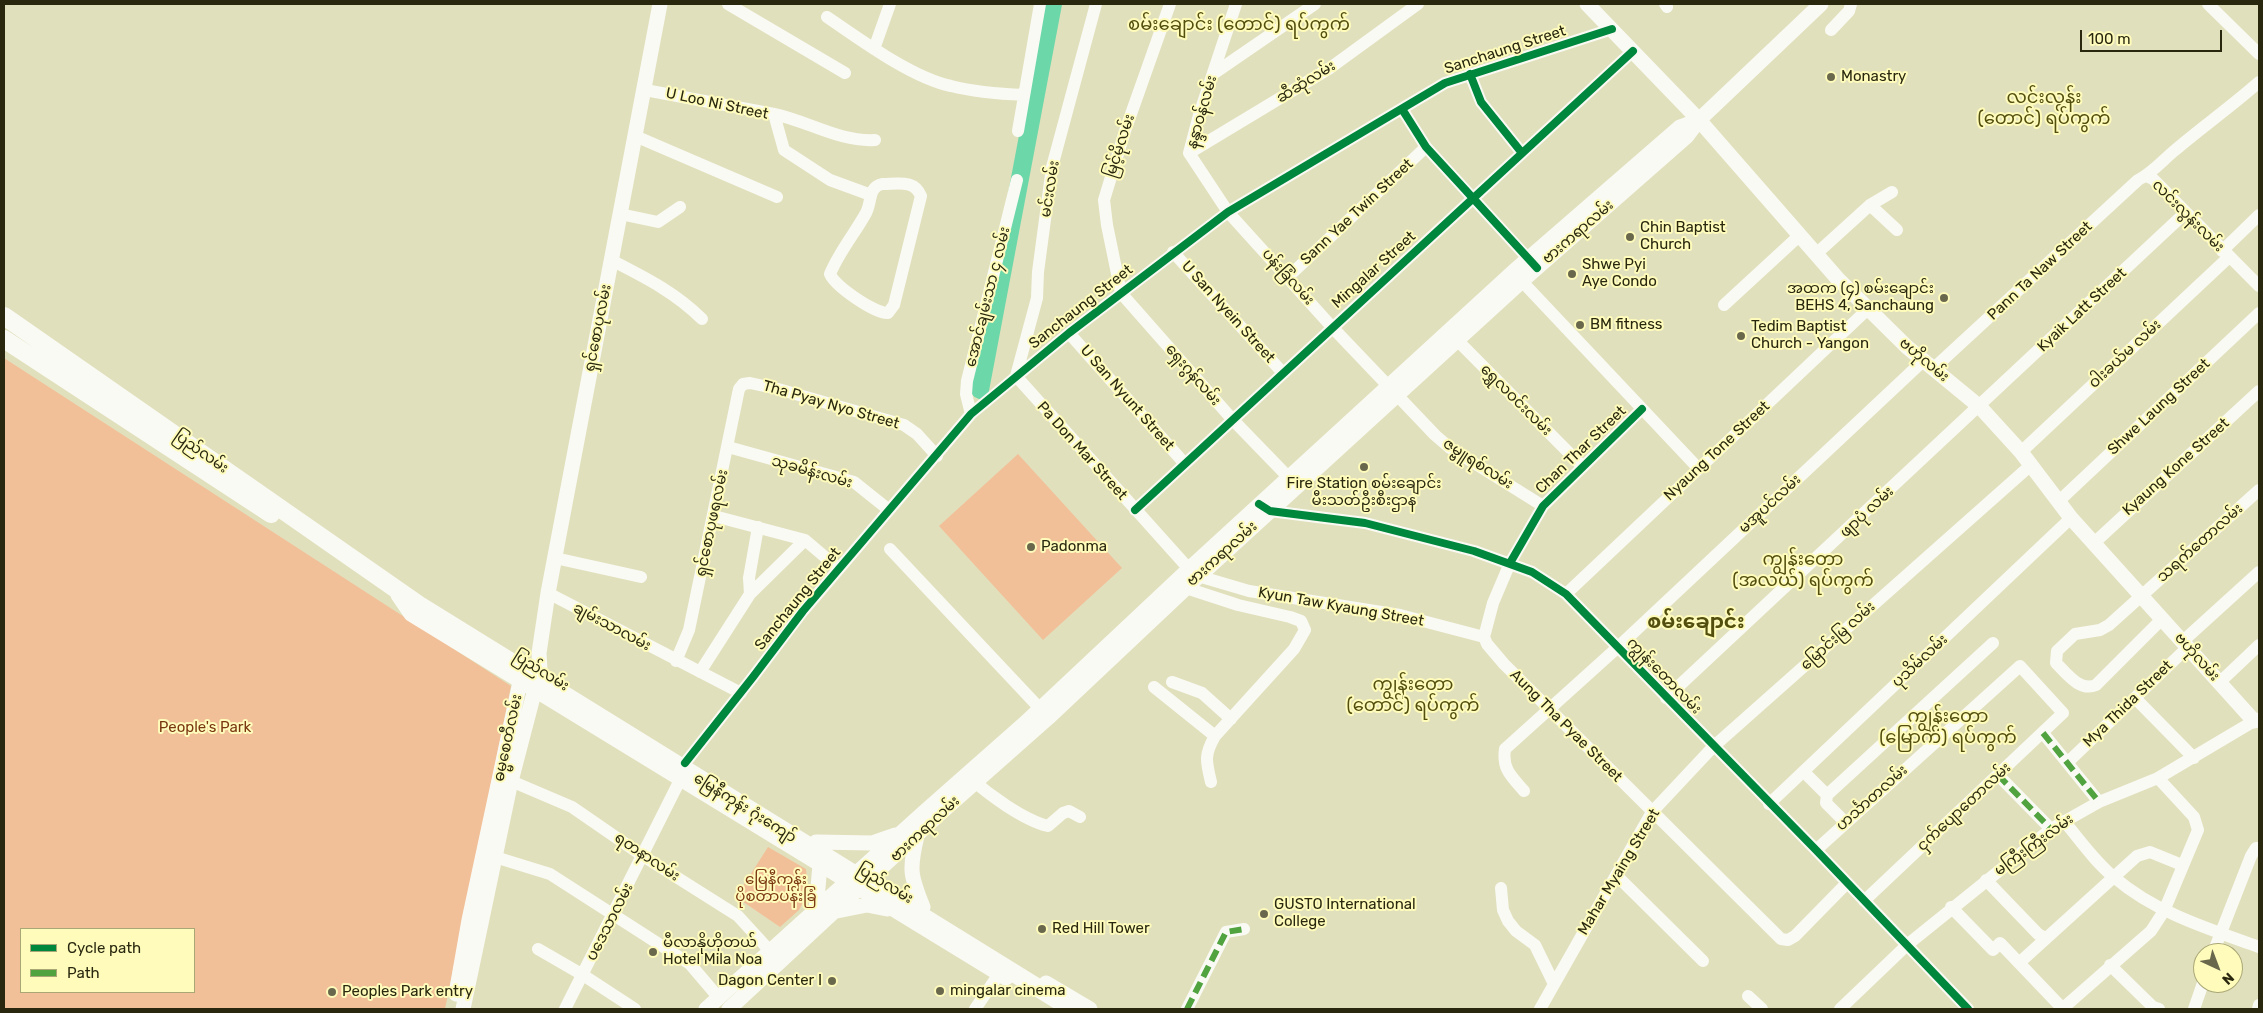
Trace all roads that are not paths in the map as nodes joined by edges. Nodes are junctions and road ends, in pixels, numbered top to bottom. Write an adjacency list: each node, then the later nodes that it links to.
1 (660, 4): 24 (main road, ရှင်စောပုလမ်း)
2 (728, 4): 20 (street)
3 (890, 4): 17 (street)
4 (1040, 4): 25 (street)
5 (1096, 4): 69 (street, မင်းလမ်း)
6 (1170, 4): 57 (street, မြင့်မိုလမ်း)
7 (1236, 4): 21 (street, နန္ဒာ၀န်လမ်း)
8 (1315, 4): 21 (street)
9 (1418, 4): 33 (street, ဆီဆုံလမ်း)
10 (1821, 4): 28 (main road, ဗားကရာလမ်း)
11 (1851, 4): 16 (street)
12 (2208, 4): 19 (street)
13 (1591, 5): 15 (main road, ဗဟိုလမ်း)
14 (827, 17): 17 (street)
15 (1612, 29): 18 (main road, ဗဟိုလမ်း); 22 (street, Sanchaung Street)
16 (1831, 30)
17 (874, 49): 25 (street)
18 (1633, 51): 28 (main road, ဗဟိုလမ်း); 34 (street, Mingalar Street)
19 (2259, 54)
20 (845, 74)
21 (1213, 74): 33 (street, နန္ဒာ၀န်လမ်း)
22 (1470, 74): 26 (street, Sanchaung Street); 34 (street)
23 (2259, 82): 35 (street, Pann Ta Naw Street)
24 (645, 90): 27 (street, U Loo Ni Street); 30 (main road, ရှင်စောပုလမ်း)
25 (1024, 95): 29 (street)
26 (1402, 109): 32 (street); 43 (street, Sanchaung Street)
27 (774, 114): 31 (street); 38 (street, U Loo Ni Street)
28 (1699, 120): 48 (main road, ဗဟိုလမ်း); 53 (main road, ဗားကရာလမ်း)
29 (1018, 131)
30 (635, 136): 39 (street); 45 (main road, ရှင်စောပုလမ်း)
31 (875, 140)
32 (1426, 147): 40 (street); 55 (street, Sann Yae Twin Street)
33 (1189, 153): 43 (street, နန္ဒာ၀န်လမ်း)
34 (1522, 153): 40 (street, Mingalar Street)
35 (2146, 176): 44 (street, လင်းလွန်းလမ်း); 67 (street, Pann Ta Naw Street)
36 (1017, 180): 75 (street, အောင်ချမ်းသာ ၄ လမ်း)
37 (1892, 192): 41 (street)
38 (871, 195): 38 (street)
39 (776, 197)
40 (1473, 198): 53 (street); 63 (street, Mingalar Street)
41 (1870, 205): 47 (street); 50 (street)
42 (680, 207): 45 (street)
43 (1228, 212): 49 (street, Sanchaung Street); 55 (street, ပန်းခြံလမ်း)
44 (2185, 213): 51 (street, လင်းလွန်းလမ်း); 73 (street, Kyaik Latt Street)
45 (620, 214): 52 (main road, ရှင်စောပုလမ်း)
46 (2259, 215): 51 (street, ဝါးခယ်မ လမ်း)
47 (1897, 230)
48 (1800, 236): 50 (main road, ဗဟိုလမ်း); 58 (street)
49 (1173, 252): 57 (street, Sanchaung Street); 68 (street, U San Nyein Street)
50 (1816, 254): 59 (main road, ဗဟိုလမ်း)
51 (2226, 254): 56 (street, လင်းလွန်းလမ်း); 78 (street, ဝါးခယ်မ လမ်း)
52 (611, 260): 62 (street); 97 (main road, ရှင်စောပုလမ်း)
53 (1532, 263): 54 (main road, ဗားကရာလမ်း)
54 (1518, 276): 65 (main road, ဗားကရာလမ်း); 74 (street)
55 (1288, 277): 63 (street, ပန်းခြံလမ်း)
56 (2259, 286)
57 (1122, 293): 64 (street, Sanchaung Street); 76 (street, ရှေးဂွန်လမ်း)
58 (1724, 305)
59 (1869, 308): 67 (main road, ဗဟိုလမ်း); 83 (street, Nyaung Tone Street)
60 (2259, 313): 86 (street, Shwe Laung Street)
61 (4, 316): 104 (highway, ပြည်လမ်း)
62 (702, 319)
63 (1332, 327): 68 (street, Mingalar Street); 71 (street, ပန်းခြံလမ်း)
64 (1069, 333): 69 (street, Sanchaung Street); 80 (street, U San Nyunt Street)
65 (1454, 336): 71 (main road, ဗားကရာလမ်း); 82 (street, ရွှေလဝင်းလမ်း)
66 (4, 339): 104 (highway, ပြည်လမ်း)
67 (1929, 364): 73 (main road, ဗဟိုလမ်း); 114 (street, မအူပင်လမ်း)
68 (1282, 373): 76 (street, Mingalar Street)
69 (1016, 376): 75 (street, Sanchaung Street); 90 (street, Pa Don Mar Street)
70 (743, 384): 77 (street, ရှင်စောပုဖရလမ်း); 79 (street, Tha Pyay Nyo Street)
71 (1392, 391): 84 (main road, ဗားကရာလမ်း); 87 (street, ဇမ္ဗူရစ်လမ်း)
72 (2259, 391): 95 (street, Kyaung Kone Street)
73 (1980, 407): 78 (main road, ဗဟိုလမ်း); 125 (street, ဖျာပုံ လမ်း)
74 (1642, 409): 82 (street, Chan Thar Street); 83 (street)
75 (971, 414): 79 (street, Sanchaung Street)
76 (1232, 419): 80 (street, Mingalar Street); 84 (street, ရှေးဂွန်လမ်း)
77 (728, 447): 89 (street, သုခမိန်းလမ်း); 91 (street, ရှင်စောပုဖရလမ်း)
78 (2021, 452): 81 (main road, ဗဟိုလမ်း)
79 (937, 456): 89 (street, Sanchaung Street)
80 (1185, 464): 90 (street, Mingalar Street)
81 (2031, 465): 86 (main road, ဗဟိုလမ်း); 134 (street, မြောင်းမြ လမ်း)
82 (1583, 467): 87 (street, Chan Thar Street)
83 (1698, 468): 107 (street, Nyaung Tone Street)
84 (1293, 482): 88 (main road, ဗားကရာလမ်း)
85 (2259, 490): 108 (street, သရက်တောလမ်း)
86 (2059, 501): 92 (main road, ဗဟိုလမ်း)
87 (1543, 506): 98 (street, Chan Thar Street)
88 (1265, 507): 98 (street, ကျွန်းတောလမ်း); 100 (main road, ဗားကရာလမ်း)
89 (889, 510): 99 (street, Sanchaung Street)
90 (1134, 510): 100 (street, Pa Don Mar Street)
91 (714, 516): 93 (street); 116 (street, ရှင်စောပုဖရလမ်း)
92 (2071, 518): 95 (main road, ဗဟိုလမ်း); 148 (street, ပုသိမ်လမ်း)
93 (758, 527): 94 (street); 106 (street)
94 (805, 540): 99 (street); 106 (street)
95 (2094, 543): 108 (main road, ဗဟိုလမ်း)
96 (890, 549): 129 (street)
97 (555, 558): 102 (street); 105 (main road, ရှင်စောပုလမ်း)
98 (1510, 563): 107 (street, ကျွန်းတောလမ်း); 110 (street, Chan Thar Street)
99 (838, 568): 124 (street, Sanchaung Street)
100 (1194, 572): 103 (main road, ဗားကရာလမ်း); 110 (street, Kyun Taw Kyaung Street); 115 (main road, ဗားကရာလမ်း)
101 (2259, 572): 112 (street, Mya Thida Street)
102 (641, 577)
103 (1186, 588): 115 (main road, ဗားကရာလမ်း); 130 (street)
104 (399, 593): 117 (main road, ပြည်လမ်း); 119 (main road, ပြည်လမ်း); 202 (highway, မြေနီကုန်း ဂုံးကျော်)
105 (548, 593): 116 (street, ချမ်းသာလမ်း); 117 (main road, ရှင်စောပုလမ်း)
106 (750, 594): 118 (street)
107 (1566, 594): 114 (street, ကျွန်းတောလမ်း)
108 (2142, 597): 109 (main road, ဗဟိုလမ်း); 109 (street, သရက်တောလမ်း)
109 (2162, 619): 112 (main road, ဗဟိုလမ်း)
110 (1484, 637): 127 (street, Aung Tha Pyae Street)
111 (1993, 642): 146 (street)
112 (2185, 644): 121 (main road, ဗဟိုလမ်း); 126 (street, Mya Thida Street)
113 (2259, 645): 121 (street)
114 (1617, 648): 125 (street, ကျွန်းတောလမ်း); 127 (street, မအူပင်လမ်း)
115 (1109, 652): 129 (main road, ဗားကရာလမ်း)
116 (676, 661): 118 (street, ချမ်းသာလမ်း)
117 (536, 663): 119 (main road, ဓမ္မစေတီလမ်း); 123 (main road, ဓမ္မစေတီလမ်း); 137 (main road, ပြည်လမ်း)
118 (700, 672): 124 (street, ချမ်းသာလမ်း)
119 (520, 682): 123 (main road, ပြည်လမ်း); 195 (main road, ဓမ္မစေတီလမ်း)
120 (1172, 682): 130 (street)
121 (2220, 682): 131 (main road, ဗဟိုလမ်း)
122 (1154, 687): 133 (street)
123 (535, 689): 142 (main road, ပြည်လမ်း); 143 (main road, ဓမ္မစေတီလမ်း)
124 (741, 693): 137 (street, Sanchaung Street)
125 (1666, 698): 134 (street, ကျွန်းတောလမ်း)
126 (2135, 698): 135 (street); 136 (street, Mya Thida Street)
127 (1549, 710): 145 (street, မအူပင်လမ်း); 149 (street, Aung Tha Pyae Street)
128 (2063, 713): 132 (street, ငှက်ပျောတောလမ်း); 152 (street, ဟင်္သာတလမ်း)
129 (1044, 714): 141 (main road, ဗားကရာလမ်း)
130 (1231, 719): 133 (street)
131 (2257, 721): 135 (street, မကြီးကြီးလမ်း)
132 (2043, 733): 136 (street); 138 (street, ငှက်ပျောတောလမ်း)
133 (1215, 736): 144 (street)
134 (1713, 747): 148 (street, ကျွန်းတောလမ်း); 149 (street, Mahar Myaing Street)
135 (2194, 758): 140 (street, မကြီးကြီးလမ်း)
136 (2068, 762): 147 (street)
137 (685, 763): 155 (main road, ပြည်လမ်း)
138 (1998, 775): 153 (street); 169 (street, ငှက်ပျောတောလမ်း)
139 (1808, 776): 146 (street)
140 (2158, 778): 147 (street, မကြီးကြီးလမ်း); 161 (street)
141 (971, 779): 150 (street); 154 (main road, ဗားကရာလမ်း)
142 (680, 780): 158 (street, ပဒေသာလမ်း); 160 (main road, ပြည်လမ်း)
143 (511, 781): 158 (street, ရတနာလမ်း); 159 (main road, ဓမ္မစေတီလမ်း)
144 (1211, 782)
145 (1524, 791)
146 (1827, 796): 152 (street)
147 (2099, 802): 151 (street, မကြီးကြီးလမ်း)
148 (1769, 804): 157 (street, ကျွန်းတောလမ်း)
149 (1652, 812): 163 (street, Mahar Myaing Street); 166 (street, Aung Tha Pyae Street)
150 (1080, 817)
151 (2064, 821): 153 (street, မကြီးကြီးလမ်း); 164 (street)
152 (1845, 822): 157 (street, ဟင်္သာတလမ်း)
153 (2051, 829): 165 (street, မကြီးကြီးလမ်း)
154 (910, 834): 155 (main road); 162 (main road, ဗားကရာလမ်း); 170 (main road)
155 (816, 842): 162 (main road, ပြည်လမ်း)
156 (2259, 848): 178 (street)
157 (1816, 850): 166 (street, ကျွန်းတောလမ်း)
158 (643, 856): 176 (street, ပဒေသာလမ်း); 184 (street, ရတနာလမ်း)
159 (495, 857): 176 (street); 196 (main road, ဓမ္မစေတီလမ်း)
160 (820, 865): 167 (main road, ပြည်လမ်း); 172 (main road)
161 (2182, 865): 164 (street); 174 (street)
162 (867, 873): 167 (main road, ဗားကရာလမ်း); 170 (main road, ပြည်လမ်း)
163 (1616, 875): 185 (street); 190 (street, Mahar Myaing Street)
164 (2114, 878): 174 (street); 179 (street)
165 (1986, 880): 171 (street, မကြီးကြီးလမ်း); 179 (street)
166 (1847, 883): 169 (street, ကျွန်းတောလမ်း)
167 (855, 885): 172 (main road); 173 (main road, ဗားကရာလမ်း); 175 (main road, ပြည်လမ်း)
168 (1501, 888): 190 (street)
169 (1864, 901): 181 (street, ကျွန်းတောလမ်း)
170 (923, 907): 203 (main road, ပြည်လမ်း)
171 (1952, 908): 181 (street, မကြီးကြီးလမ်း); 186 (street)
172 (816, 910): 184 (main road)
173 (837, 911): 175 (main road); 193 (main road, ဗားကရာလမ်း)
174 (2164, 911): 178 (street); 187 (street)
175 (898, 913): 188 (main road, ပြည်လမ်း)
176 (613, 914): 189 (street, ပဒေသာလမ်း); 193 (street)
177 (1244, 930): 204 (street)
178 (2220, 933): 180 (street); 182 (street)
179 (2045, 938): 186 (street)
180 (2217, 943)
181 (1907, 945): 207 (street, မကြီးကြီးလမ်း); 208 (street, ကျွန်းတောလမ်း)
182 (2259, 947)
183 (538, 949): 189 (street)
184 (770, 951): 193 (main road)
185 (1703, 961)
186 (2019, 963): 209 (street)
187 (2110, 966): 209 (street); 210 (street)
188 (999, 974): 200 (street); 201 (main road, ပြည်လမ်း)
189 (583, 975): 197 (street, ပဒေသာလမ်း); 198 (street)
190 (1554, 984): 205 (street, Mahar Myaing Street)
191 (2200, 993): 211 (street)
192 (1748, 996): 206 (street)
193 (726, 1005): 199 (main road)
194 (2259, 1005): 212 (street)
195 (453, 1009)
196 (463, 1009)
197 (565, 1009)
198 (635, 1009)
199 (706, 1009)
200 (975, 1009)
201 (1056, 1009)
202 (1072, 1009)
203 (1090, 1009)
204 (1187, 1009)
205 (1540, 1009)
206 (1762, 1009)
207 (1840, 1009)
208 (1968, 1009)
209 (2062, 1009)
210 (2159, 1009)
211 (2194, 1009)
212 (2258, 1009)

